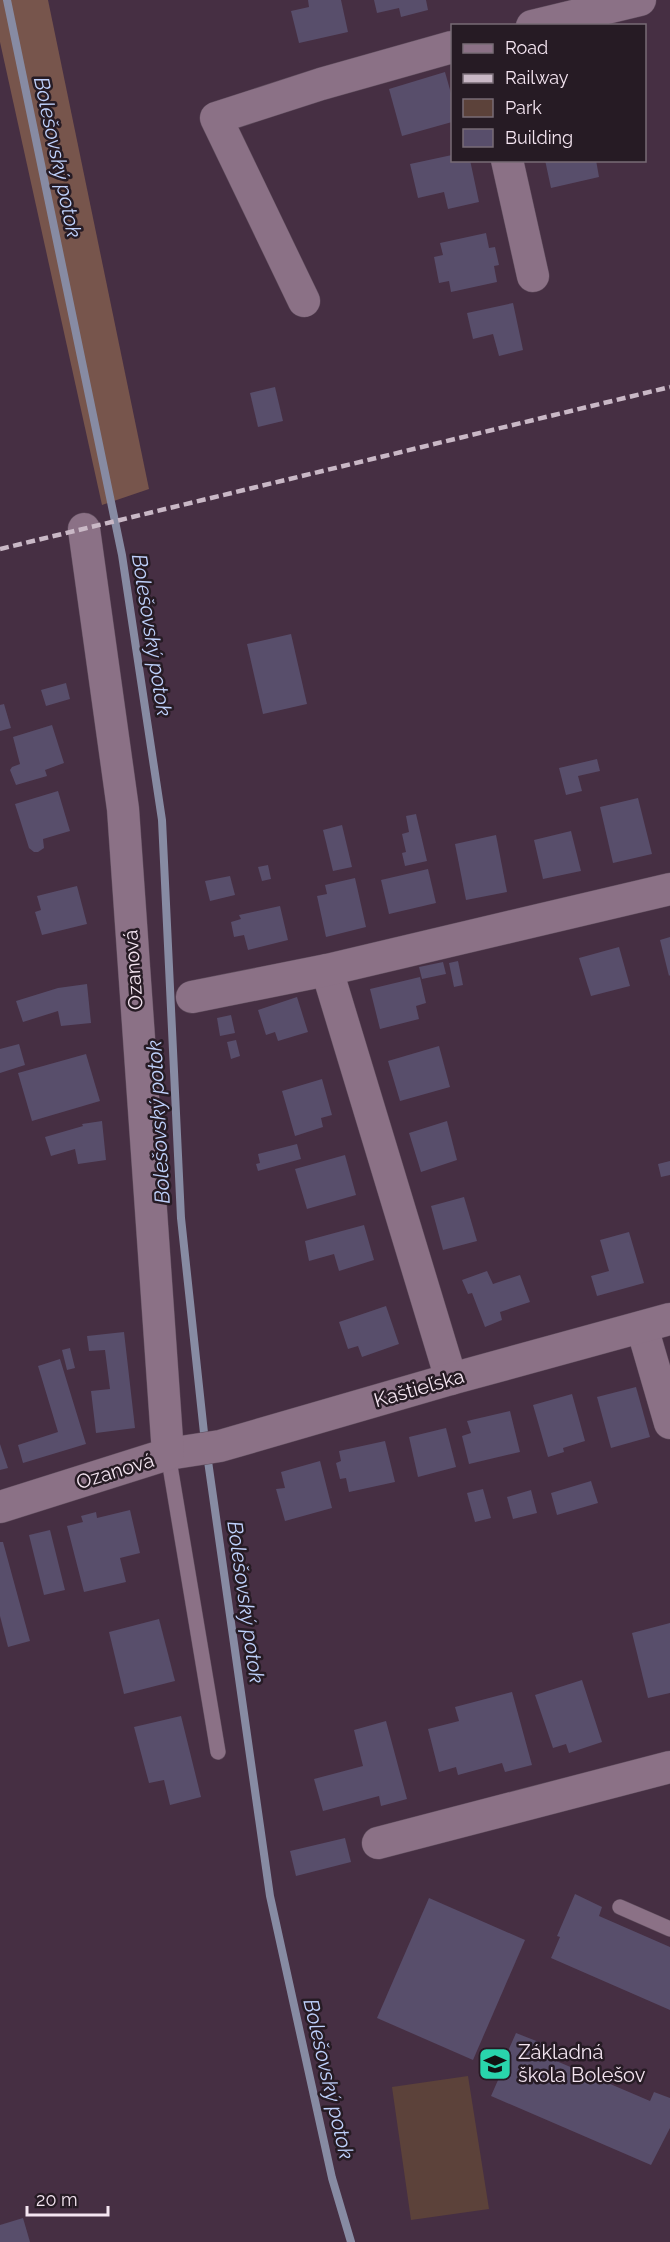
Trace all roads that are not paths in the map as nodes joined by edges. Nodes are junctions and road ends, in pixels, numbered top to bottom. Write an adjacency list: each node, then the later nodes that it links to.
1 (640, 0): 2 (street)
2 (540, 24)
3 (451, 48): 6 (street)
4 (507, 162): 5 (street)
5 (533, 276)
6 (304, 301)
7 (84, 529): 14 (street, Ozanová)
8 (670, 889): 9 (street)
9 (327, 970): 10 (street); 12 (street)
10 (192, 997)
11 (656, 1323): 12 (street, Kaštieľska); 13 (street)
12 (451, 1379): 14 (street, Kaštieľska)
13 (670, 1423)
14 (194, 1450): 15 (street, Ozanová); 16 (lane)
15 (0, 1507)
16 (218, 1752)
17 (670, 1767): 18 (street)
18 (378, 1843)
19 (620, 1906): 20 (lane)
20 (670, 1929)

